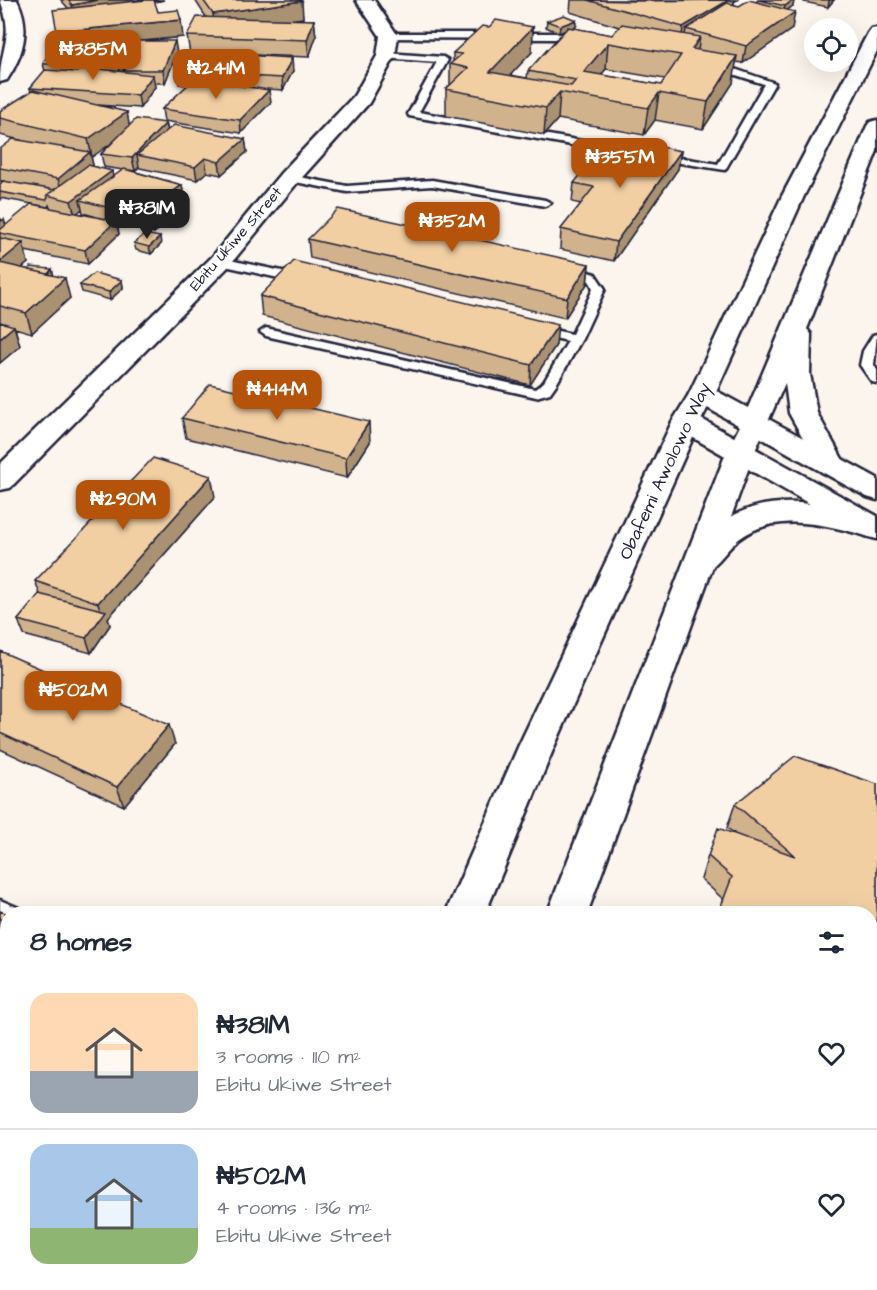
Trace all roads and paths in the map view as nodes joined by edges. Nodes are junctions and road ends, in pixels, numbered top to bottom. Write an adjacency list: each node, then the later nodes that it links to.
1 (8, 0): 7 (main road)
2 (365, 0): 5 (main road)
3 (877, 33): 22 (main road, Obafemi Awolowo Way)
4 (591, 40): 5 (lane)
5 (388, 46): 9 (lane); 11 (main road, Ebitu Ukiwe Street)
6 (704, 62): 10 (lane)
7 (0, 76)
8 (877, 126): 16 (main road)
9 (641, 154)
10 (652, 156)
11 (289, 178): 12 (lane); 13 (main road, Ebitu Ukiwe Street)
12 (545, 203)
13 (220, 262): 15 (lane); 27 (main road, Ebitu Ukiwe Street)
14 (559, 267): 20 (lane)
15 (312, 282)
16 (799, 312): 24 (main road); 26 (main road)
17 (519, 326): 20 (lane)
18 (266, 332): 20 (lane)
19 (877, 338): 21 (lane)
20 (576, 339)
21 (877, 379)
22 (702, 394): 23 (main road, Obafemi Awolowo Way); 24 (main road)
23 (686, 422): 25 (main road); 31 (main road, Obafemi Awolowo Way)
24 (756, 422): 25 (main road); 26 (main road)
25 (740, 453): 29 (main road); 30 (main road)
26 (832, 465): 28 (main road)
27 (0, 481)
28 (877, 490)
29 (877, 529): 30 (main road)
30 (698, 564): 32 (main road)
31 (468, 906)
32 (570, 906)

